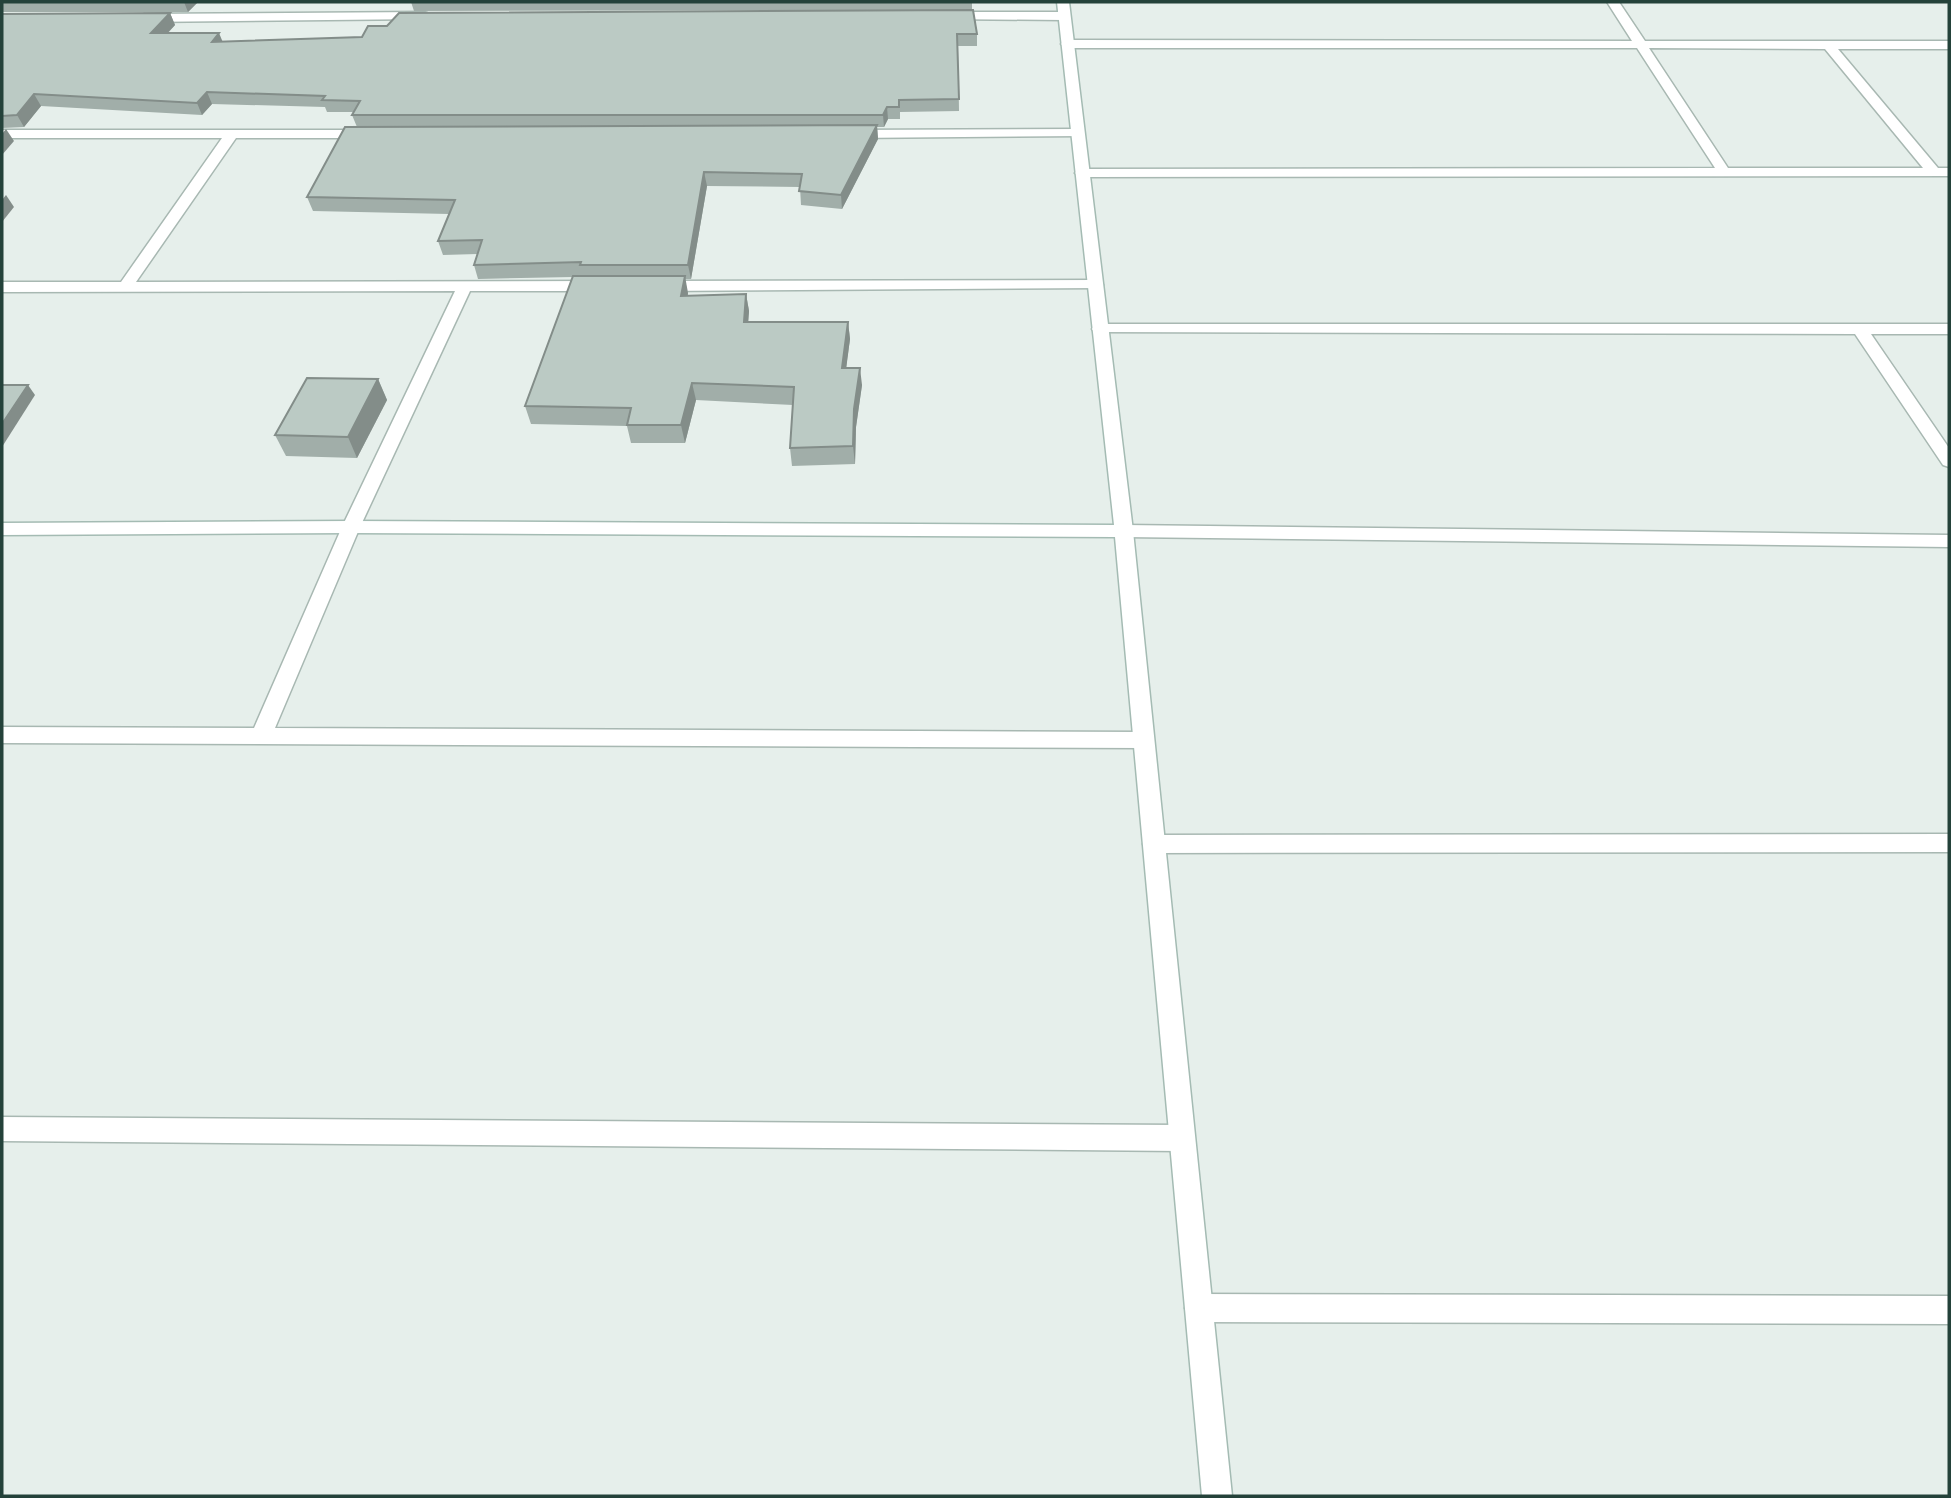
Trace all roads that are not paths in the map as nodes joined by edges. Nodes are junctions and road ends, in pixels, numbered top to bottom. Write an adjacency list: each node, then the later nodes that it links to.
1 (304, 2): 4 (street)
2 (1613, 2): 9 (street)
3 (1063, 9): 6 (street); 8 (street)
4 (293, 16): 5 (street); 7 (street)
5 (431, 16)
6 (927, 16)
7 (127, 18)
8 (1068, 44): 9 (street); 16 (street)
9 (1642, 44): 10 (street); 17 (street)
10 (1828, 44): 11 (street); 18 (street)
11 (1949, 45)
12 (2, 134): 13 (street)
13 (232, 134): 14 (street); 22 (street)
14 (384, 134)
15 (842, 134): 16 (street)
16 (1077, 134): 20 (street)
17 (1724, 172): 18 (street); 20 (street)
18 (1934, 172): 19 (street)
19 (1949, 172)
20 (1082, 173): 21 (street)
21 (1095, 285): 25 (street); 27 (street)
22 (126, 286): 23 (street); 26 (street)
23 (465, 286): 24 (street); 31 (street)
24 (615, 286)
25 (643, 286)
26 (2, 287)
27 (1100, 329): 28 (street); 33 (street)
28 (1860, 329): 29 (street); 30 (street)
29 (1949, 329)
30 (1949, 461)
31 (351, 527): 32 (street); 33 (street); 36 (street)
32 (2, 529)
33 (1124, 531): 34 (street); 37 (street)
34 (1949, 541)
35 (2, 736): 36 (street)
36 (261, 736): 37 (street)
37 (1143, 740): 39 (street)
38 (1949, 843): 39 (street)
39 (1154, 844): 41 (street)
40 (2, 1129): 41 (street)
41 (1181, 1138): 42 (street)
42 (1199, 1307): 43 (street); 44 (street)
43 (1949, 1310)
44 (1217, 1496)

